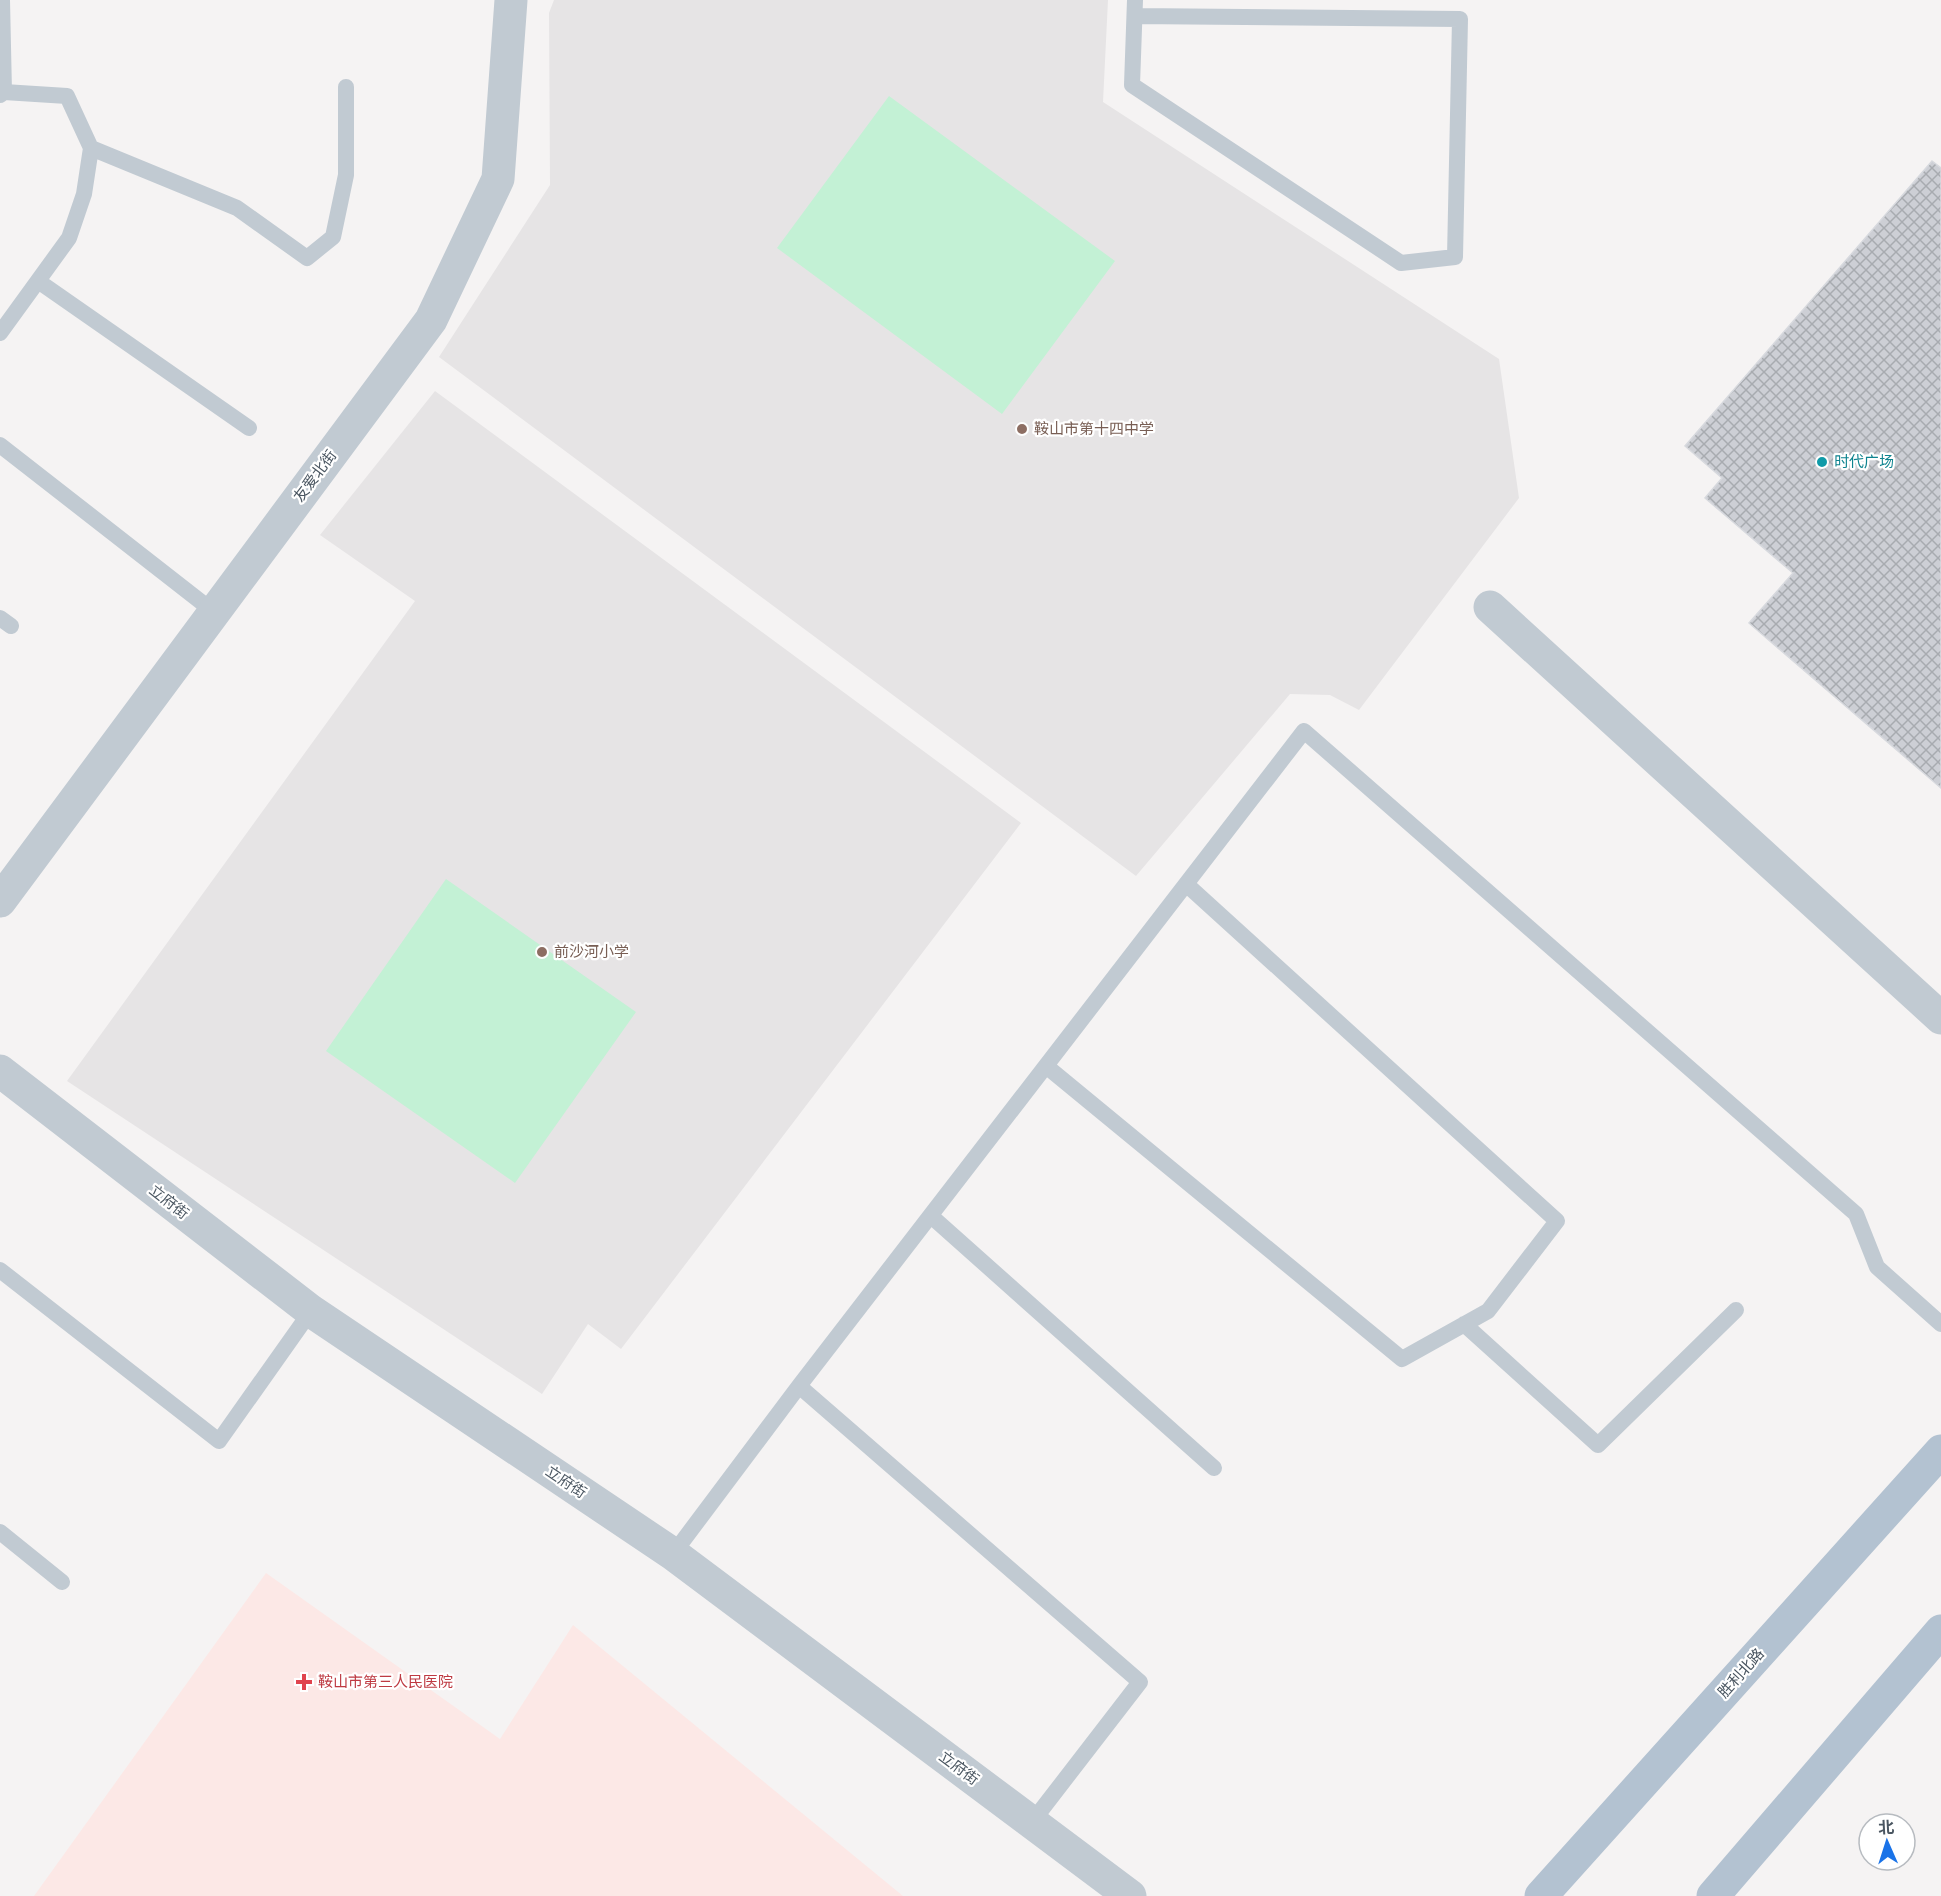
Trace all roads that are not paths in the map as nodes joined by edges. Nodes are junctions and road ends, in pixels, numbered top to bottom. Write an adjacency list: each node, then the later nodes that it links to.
1 (2, 0): 5 (lane)
2 (510, 0): 12 (street, 友爱北街)
3 (1135, 8): 3 (lane)
4 (346, 87): 6 (lane)
5 (2, 93): 6 (lane)
6 (91, 148): 7 (lane)
7 (38, 281): 8 (lane); 9 (lane)
8 (0, 333)
9 (249, 428)
10 (0, 445): 12 (lane)
11 (1490, 607): 15 (street)
12 (214, 612): 14 (street, 友爱北街)
13 (1186, 884): 16 (lane); 22 (lane); 23 (lane)
14 (0, 901)
15 (1941, 1018)
16 (1046, 1066): 18 (lane); 22 (lane)
17 (0, 1071): 21 (street, 立府街)
18 (931, 1216): 24 (lane); 26 (lane)
19 (0, 1270): 21 (lane)
20 (1736, 1310): 22 (lane)
21 (311, 1311): 28 (street, 立府街)
22 (1464, 1324)
23 (1941, 1324)
24 (799, 1386): 28 (lane); 31 (lane)
25 (1941, 1451): 33 (main road, 胜利北路)
26 (1214, 1468)
27 (0, 1532): 29 (lane)
28 (673, 1554): 31 (street, 立府街)
29 (62, 1582)
30 (1941, 1631): 34 (main road)
31 (1032, 1822): 32 (street, 立府街)
32 (1130, 1896)
33 (1542, 1896)
34 (1713, 1896)

